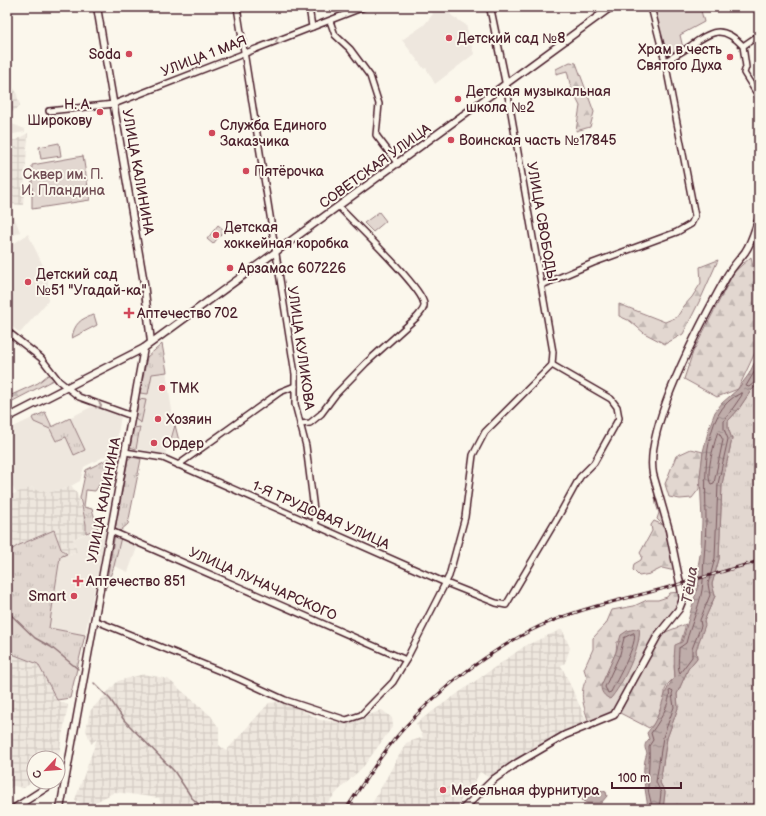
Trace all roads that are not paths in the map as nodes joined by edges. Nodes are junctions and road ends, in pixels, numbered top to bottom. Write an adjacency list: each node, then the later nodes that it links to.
1 (97, 7): 16 (street, УЛИЦА КАЛИНИНА)
2 (237, 7): 12 (street, УЛИЦА КУЛИКОВА)
3 (309, 7): 9 (street)
4 (364, 7): 8 (street, УЛИЦА 1 МАЯ)
5 (490, 7): 14 (street, УЛИЦА СВОБОДЫ)
6 (611, 7): 14 (street, СОВЕТСКАЯ УЛИЦА)
7 (651, 7): 13 (street)
8 (330, 21): 9 (street, УЛИЦА 1 МАЯ); 18 (street)
9 (312, 27): 12 (street, УЛИЦА 1 МАЯ, one-way to 12)
10 (759, 35): 11 (street)
11 (743, 46): 13 (street); 15 (street)
12 (243, 54): 16 (street, УЛИЦА 1 МАЯ); 21 (street, УЛИЦА КУЛИКОВА)
13 (665, 61): 22 (street)
14 (506, 84): 18 (street, СОВЕТСКАЯ УЛИЦА); 22 (street, УЛИЦА СВОБОДЫ)
15 (759, 98)
16 (114, 104): 17 (street, УЛИЦА 1 МАЯ); 24 (street, УЛИЦА КАЛИНИНА)
17 (48, 111)
18 (398, 164): 19 (street, СОВЕТСКАЯ УЛИЦА)
19 (339, 207): 21 (street, СОВЕТСКАЯ УЛИЦА); 31 (street)
20 (759, 218): 44 (street)
21 (275, 253): 24 (street, СОВЕТСКАЯ УЛИЦА); 27 (street, УЛИЦА КУЛИКОВА)
22 (542, 285): 26 (street, УЛИЦА СВОБОДЫ)
23 (7, 331): 28 (street)
24 (151, 342): 25 (street, СОВЕТСКАЯ УЛИЦА)
25 (144, 348): 28 (street, СОВЕТСКАЯ УЛИЦА); 29 (street, УЛИЦА КАЛИНИНА)
26 (552, 365): 36 (street); 36 (street, 1-Я ТРУДОВАЯ УЛИЦА)
27 (295, 386): 31 (street, УЛИЦА КУЛИКОВА); 33 (street)
28 (68, 389): 29 (street, one-way to 29); 30 (street, СОВЕТСКАЯ УЛИЦА)
29 (132, 416): 32 (street, УЛИЦА КАЛИНИНА)
30 (7, 418)
31 (300, 424): 34 (street, УЛИЦА КУЛИКОВА)
32 (125, 452): 33 (street, 1-Я ТРУДОВАЯ УЛИЦА); 35 (street, УЛИЦА КАЛИНИНА)
33 (178, 465): 34 (street, 1-Я ТРУДОВАЯ УЛИЦА)
34 (316, 526): 36 (street, 1-Я ТРУДОВАЯ УЛИЦА)
35 (110, 531): 37 (street, УЛИЦА КАЛИНИНА); 38 (street, УЛИЦА ЛУНАЧАРСКОГО)
36 (446, 583): 38 (street)
37 (94, 620): 38 (street); 39 (street, УЛИЦА КАЛИНИНА)
38 (406, 660)
39 (66, 775)
40 (43, 790): 42 (street)
41 (63, 790): 43 (street, УЛИЦА КАЛИНИНА)
42 (13, 809)
43 (60, 809)
44 (463, 809)

